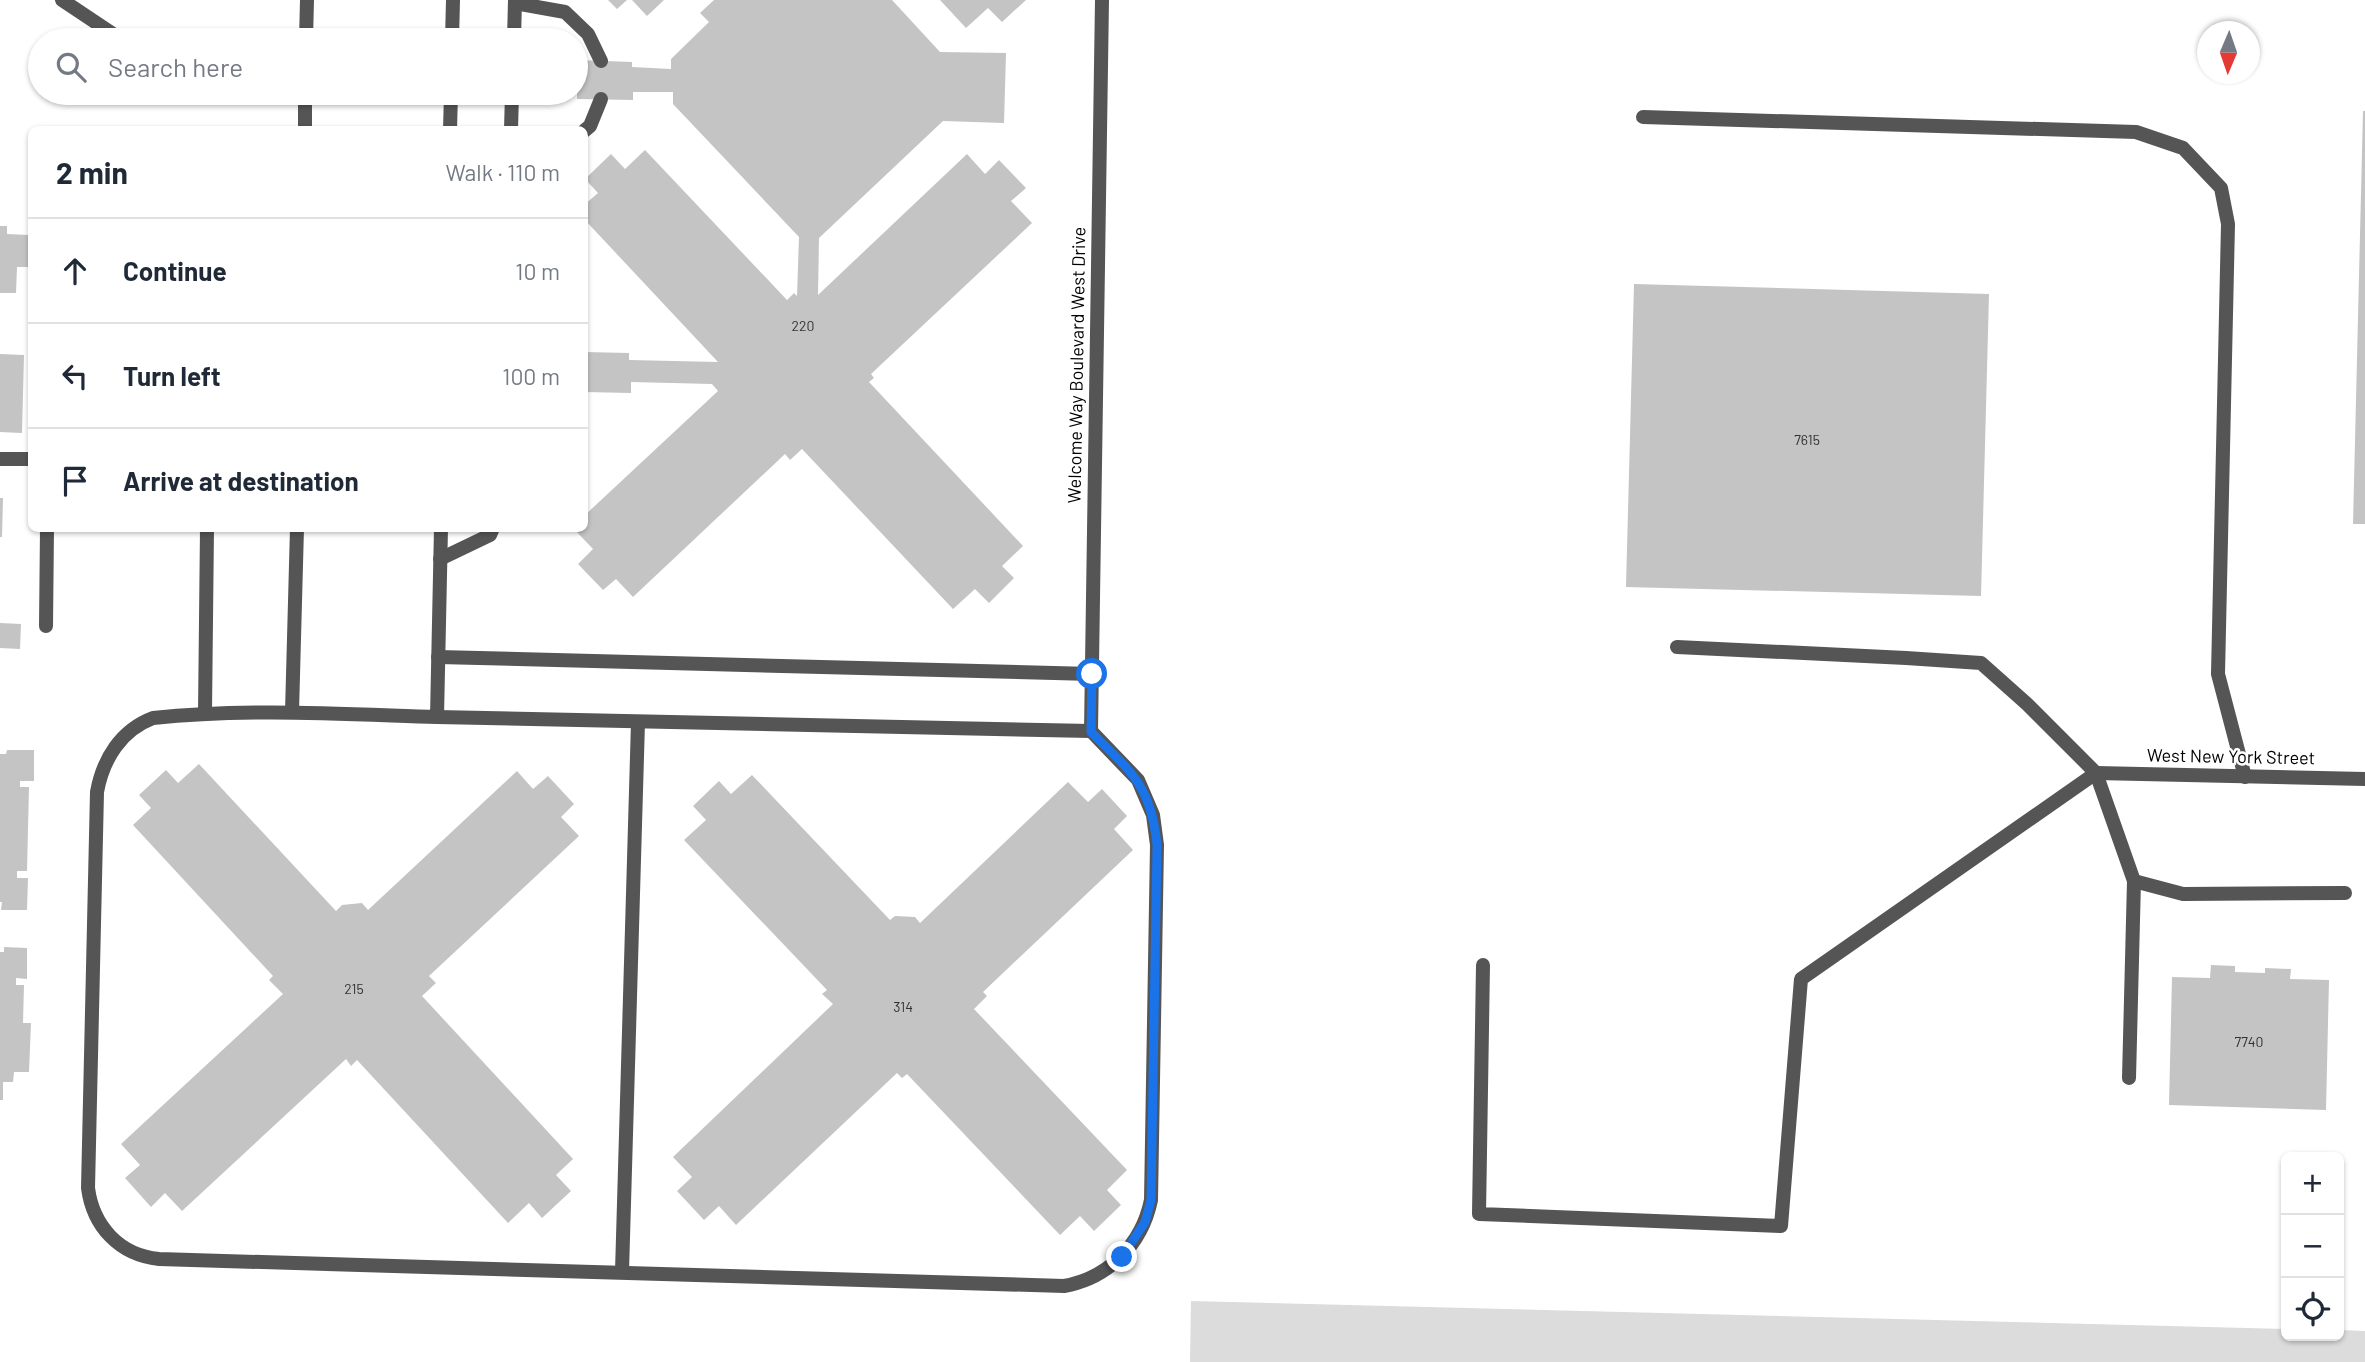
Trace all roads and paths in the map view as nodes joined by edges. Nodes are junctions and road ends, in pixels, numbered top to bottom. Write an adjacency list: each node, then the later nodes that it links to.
1 (62, 0): 6 (street)
2 (307, 0): 7 (street)
3 (453, 0): 8 (street)
4 (1102, 0): 33 (street, Welcome Way Boulevard West Drive)
5 (515, 1): 9 (street); 10 (street)
6 (104, 28)
7 (306, 28)
8 (452, 28)
9 (514, 28)
10 (582, 28)
11 (588, 34): 12 (street)
12 (601, 61)
13 (601, 99): 21 (street)
14 (305, 105): 18 (street)
15 (451, 105): 19 (street)
16 (512, 105): 20 (street)
17 (1643, 117): 40 (street)
18 (305, 126)
19 (450, 126)
20 (511, 126)
21 (588, 128)
22 (0, 459): 23 (street)
23 (28, 459)
24 (47, 532): 30 (street)
25 (207, 532): 34 (street)
26 (297, 532): 35 (street)
27 (441, 532): 29 (street)
28 (491, 532): 29 (street)
29 (440, 559): 32 (street)
30 (46, 626)
31 (1677, 647): 39 (street)
32 (438, 657): 33 (street); 36 (street)
33 (1092, 674): 38 (street, Welcome Way Boulevard West Drive)
34 (205, 712): 35 (street); 46 (street)
35 (292, 712): 36 (street)
36 (437, 717): 37 (street)
37 (638, 722): 38 (street); 46 (street)
38 (1091, 732): 46 (street)
39 (2096, 774): 40 (street, West New York Street); 42 (street); 44 (street)
40 (2245, 777): 41 (street, West New York Street)
41 (2365, 779)
42 (2134, 881): 43 (street); 45 (street)
43 (2345, 892)
44 (1483, 965)
45 (2129, 1078)
46 (622, 1272)

